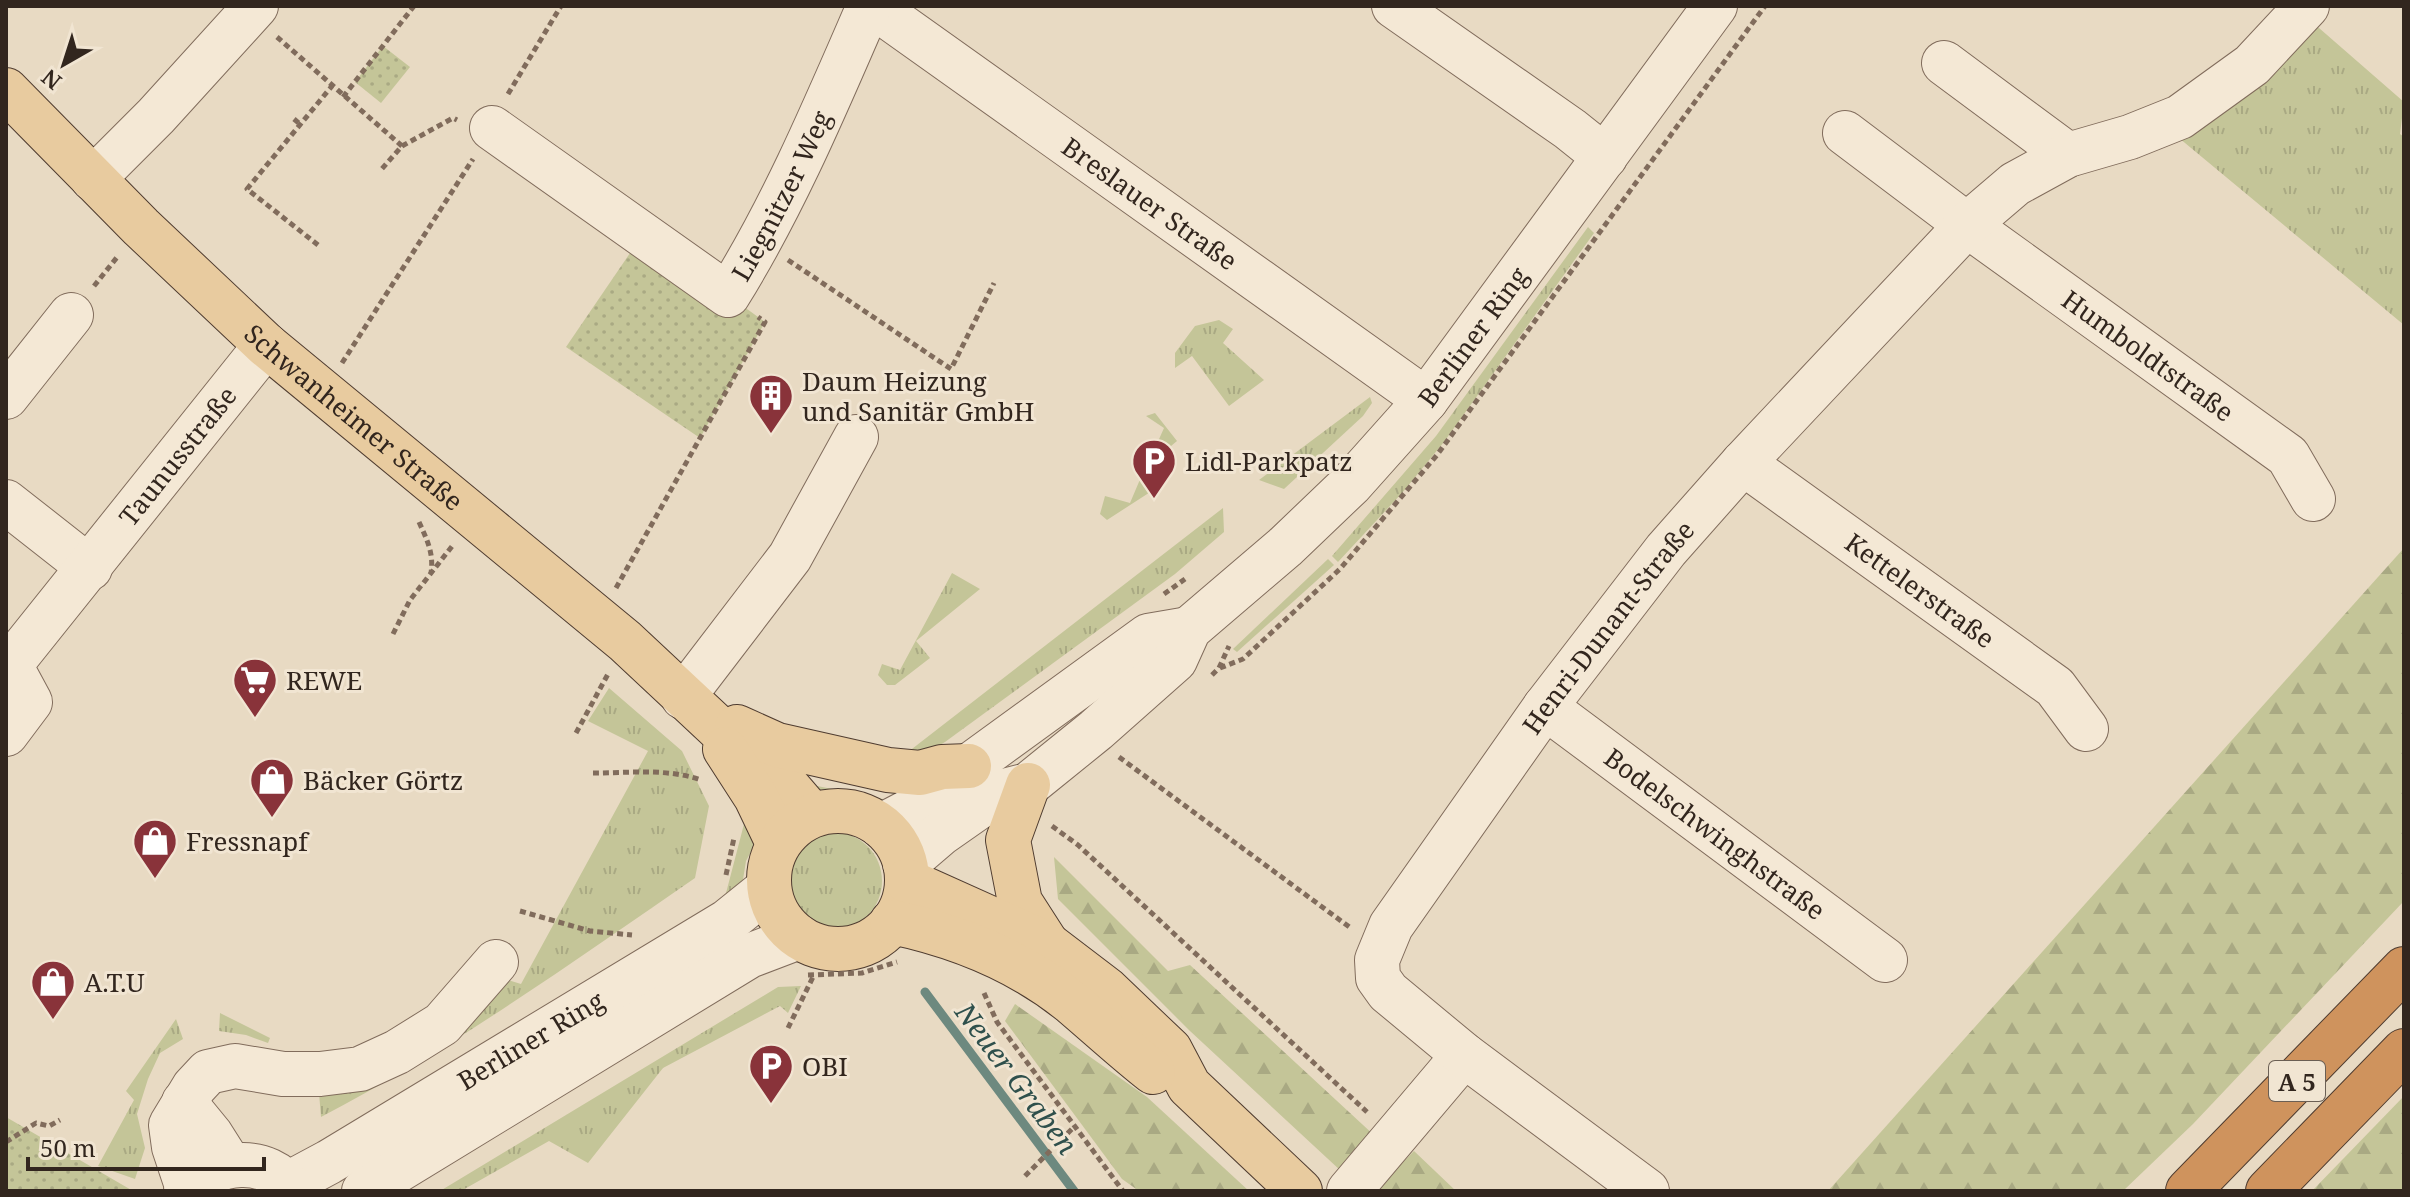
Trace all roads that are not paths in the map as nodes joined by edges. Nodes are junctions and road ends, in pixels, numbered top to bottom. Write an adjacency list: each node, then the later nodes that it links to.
1 (871, 6): 9 (street, Liegnitzer Weg); 17 (street, Breslauer Straße)
2 (1394, 6): 11 (street)
3 (1715, 6): 11 (street, Berliner Ring)
4 (2307, 6): 10 (street, Henri-Dunant-Straße)
5 (253, 10): 12 (street)
6 (1944, 63): 10 (street)
7 (6, 90): 12 (main road, Schwanheimer Straße)
8 (1845, 133): 13 (street)
9 (488, 135)
10 (2068, 155): 13 (street, Henri-Dunant-Straße)
11 (1605, 157): 17 (street, Berliner Ring)
12 (93, 179): 15 (main road, Schwanheimer Straße)
13 (1967, 225): 19 (street, Henri-Dunant-Straße); 20 (street, Humboldtstraße)
14 (81, 303): 16 (street)
15 (266, 345): 22 (street, Taunusstraße); 26 (main road, Schwanheimer Straße)
16 (6, 397)
17 (1426, 400): 23 (street, Berliner Ring)
18 (856, 437): 26 (street)
19 (1743, 463): 25 (street, Henri-Dunant-Straße); 27 (street, Kettelerstraße)
20 (2313, 499)
21 (6, 502): 22 (street)
22 (90, 568): 24 (street, Taunusstraße)
23 (1189, 629): 29 (street); 30 (street, Berliner Ring)
24 (8, 663): 28 (street, Taunusstraße)
25 (1545, 707): 38 (street, Bodelschwinghstraße); 43 (street, Henri-Dunant-Straße)
26 (701, 712): 29 (main road); 31 (main road, Schwanheimer Straße); 33 (main road, Schwanheimer Straße)
27 (2086, 729)
28 (6, 734)
29 (969, 766): 32 (street)
30 (1028, 785): 34 (street, Berliner Ring); 37 (main road)
31 (812, 815): 32 (main road); 33 (main road)
32 (881, 826): 34 (main road)
33 (778, 843): 35 (main road)
34 (906, 872): 36 (main road); 37 (main road)
35 (769, 888): 40 (main road); 48 (street, Berliner Ring)
36 (899, 941): 40 (main road); 44 (main road)
37 (1047, 944): 44 (main road)
38 (1885, 960)
39 (496, 962): 45 (street)
40 (804, 962): 50 (street, Berliner Ring)
41 (2404, 969): 53 (highway, A 5)
42 (2404, 1051): 54 (highway, A 5)
43 (1464, 1055): 51 (street); 52 (street)
44 (1189, 1086): 47 (main road)
45 (184, 1102): 46 (street); 49 (street)
46 (230, 1165): 48 (street, Berliner Ring); 49 (street)
47 (1294, 1184)
48 (290, 1187)
49 (187, 1190)
50 (364, 1191)
51 (1349, 1191)
52 (1647, 1191)
53 (2188, 1191)
54 (2268, 1191)

